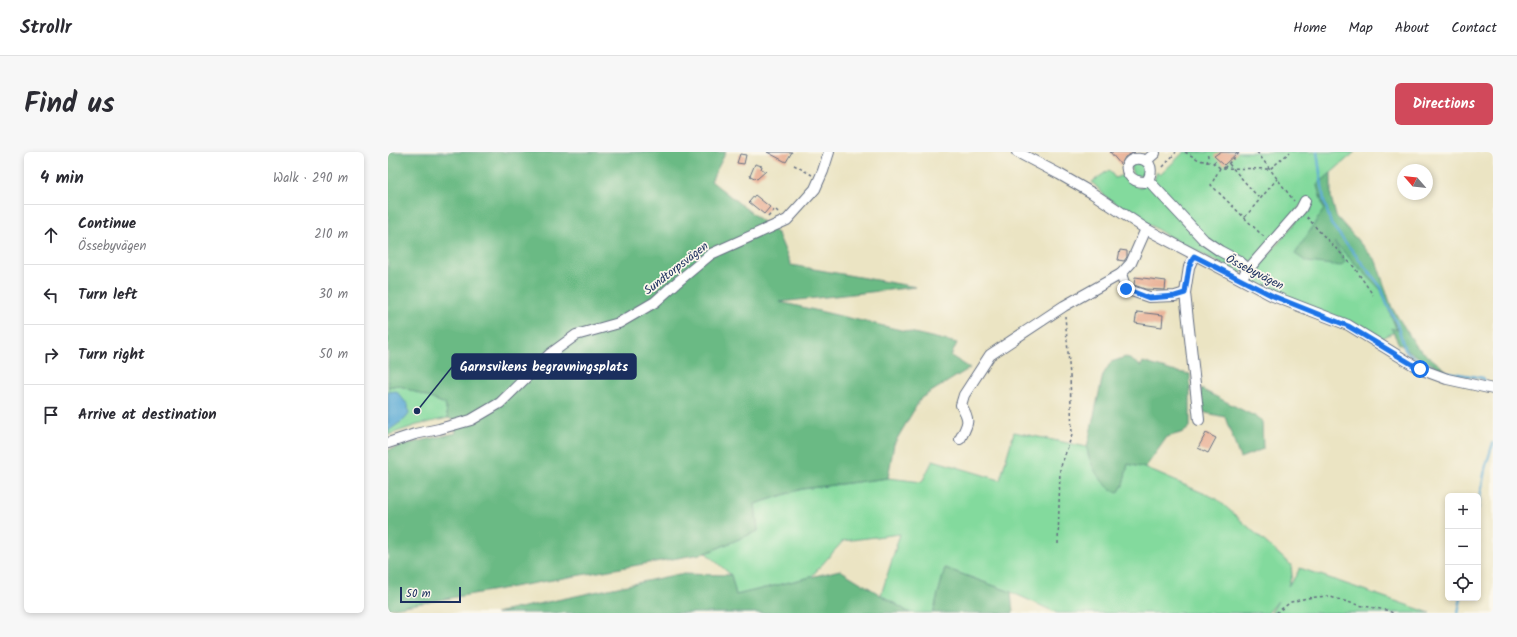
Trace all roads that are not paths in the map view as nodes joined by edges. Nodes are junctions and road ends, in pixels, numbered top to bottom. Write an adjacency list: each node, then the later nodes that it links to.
1 (829, 152): 15 (street, Sundtorpsvägen)
2 (1017, 152): 6 (street, Össebyvägen)
3 (1151, 156): 4 (street); 4 (street)
4 (1148, 180): 8 (street)
5 (1303, 205): 8 (street)
6 (1146, 229): 7 (street, Össebyvägen); 9 (street)
7 (1194, 256): 10 (street, Össebyvägen); 11 (street)
8 (1249, 270): 10 (street)
9 (1121, 274): 11 (street); 14 (street)
10 (1240, 279): 12 (street, Össebyvägen)
11 (1185, 293): 13 (street)
12 (1489, 388)
13 (1199, 420)
14 (960, 439)
15 (388, 443)

